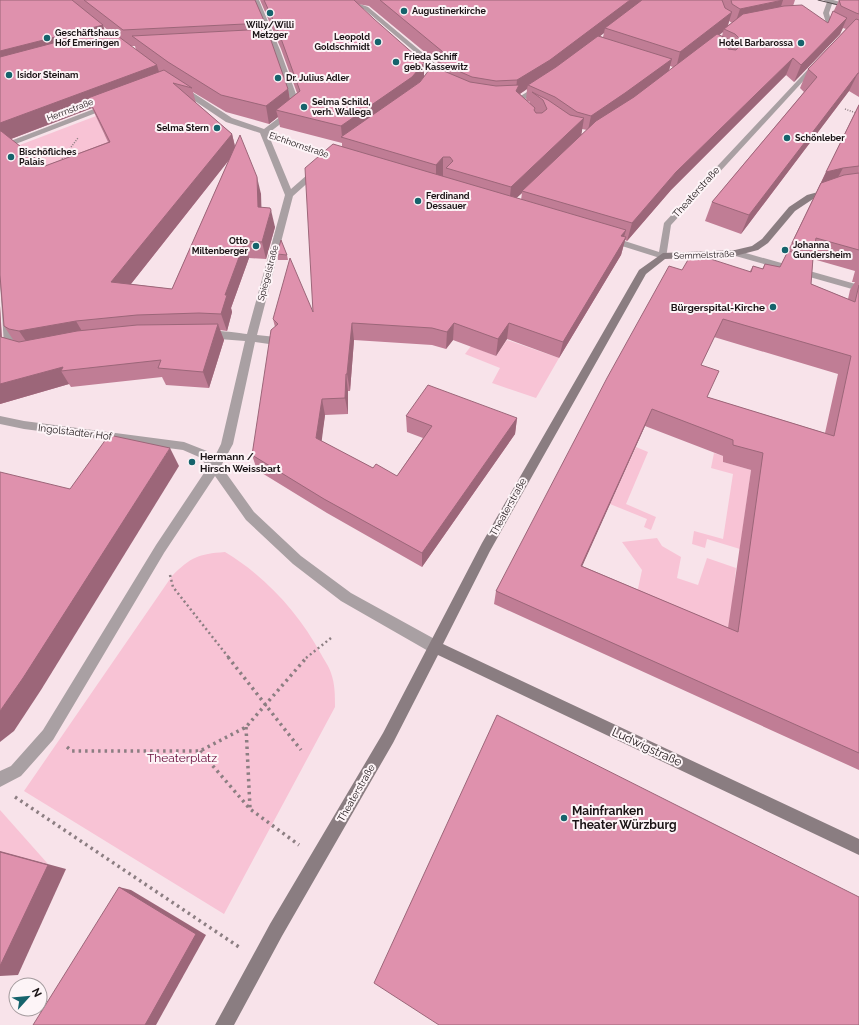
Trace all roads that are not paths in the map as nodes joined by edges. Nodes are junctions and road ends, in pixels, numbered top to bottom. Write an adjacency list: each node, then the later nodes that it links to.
1 (256, 0): 7 (street)
2 (345, 0): 9 (street)
3 (828, 1): 4 (street); 5 (street)
4 (859, 9)
5 (818, 22)
6 (264, 42): 7 (street)
7 (273, 42): 14 (street)
8 (819, 61): 23 (street, Theaterstraße)
9 (429, 80)
10 (544, 83): 13 (street)
11 (177, 87): 14 (street, Eichhornstraße)
12 (119, 102): 15 (street, Herrnstraße)
13 (525, 104)
14 (264, 132): 17 (street, Eichhornstraße); 20 (street, Eichhornstraße)
15 (0, 148)
16 (344, 149): 17 (street)
17 (328, 162): 18 (street, Eichhornstraße); 20 (street, Eichhornstraße)
18 (351, 162)
19 (859, 187): 22 (street)
20 (289, 195): 27 (street, Spiegelstraße)
21 (600, 236): 23 (street)
22 (735, 252): 23 (street, Semmelstraße); 25 (street, Semmelstraße)
23 (663, 256): 32 (street, Theaterstraße)
24 (0, 286): 29 (street)
25 (859, 288)
26 (198, 335): 27 (street)
27 (250, 338): 28 (street); 31 (street, Spiegelstraße)
28 (276, 341)
29 (26, 353)
30 (0, 420): 31 (street, Ingolstadter Hof)
31 (215, 466): 32 (street); 33 (street)
32 (434, 647): 34 (street, Ludwigstraße); 35 (street, Theaterstraße)
33 (0, 779)
34 (859, 847)
35 (226, 1024)

